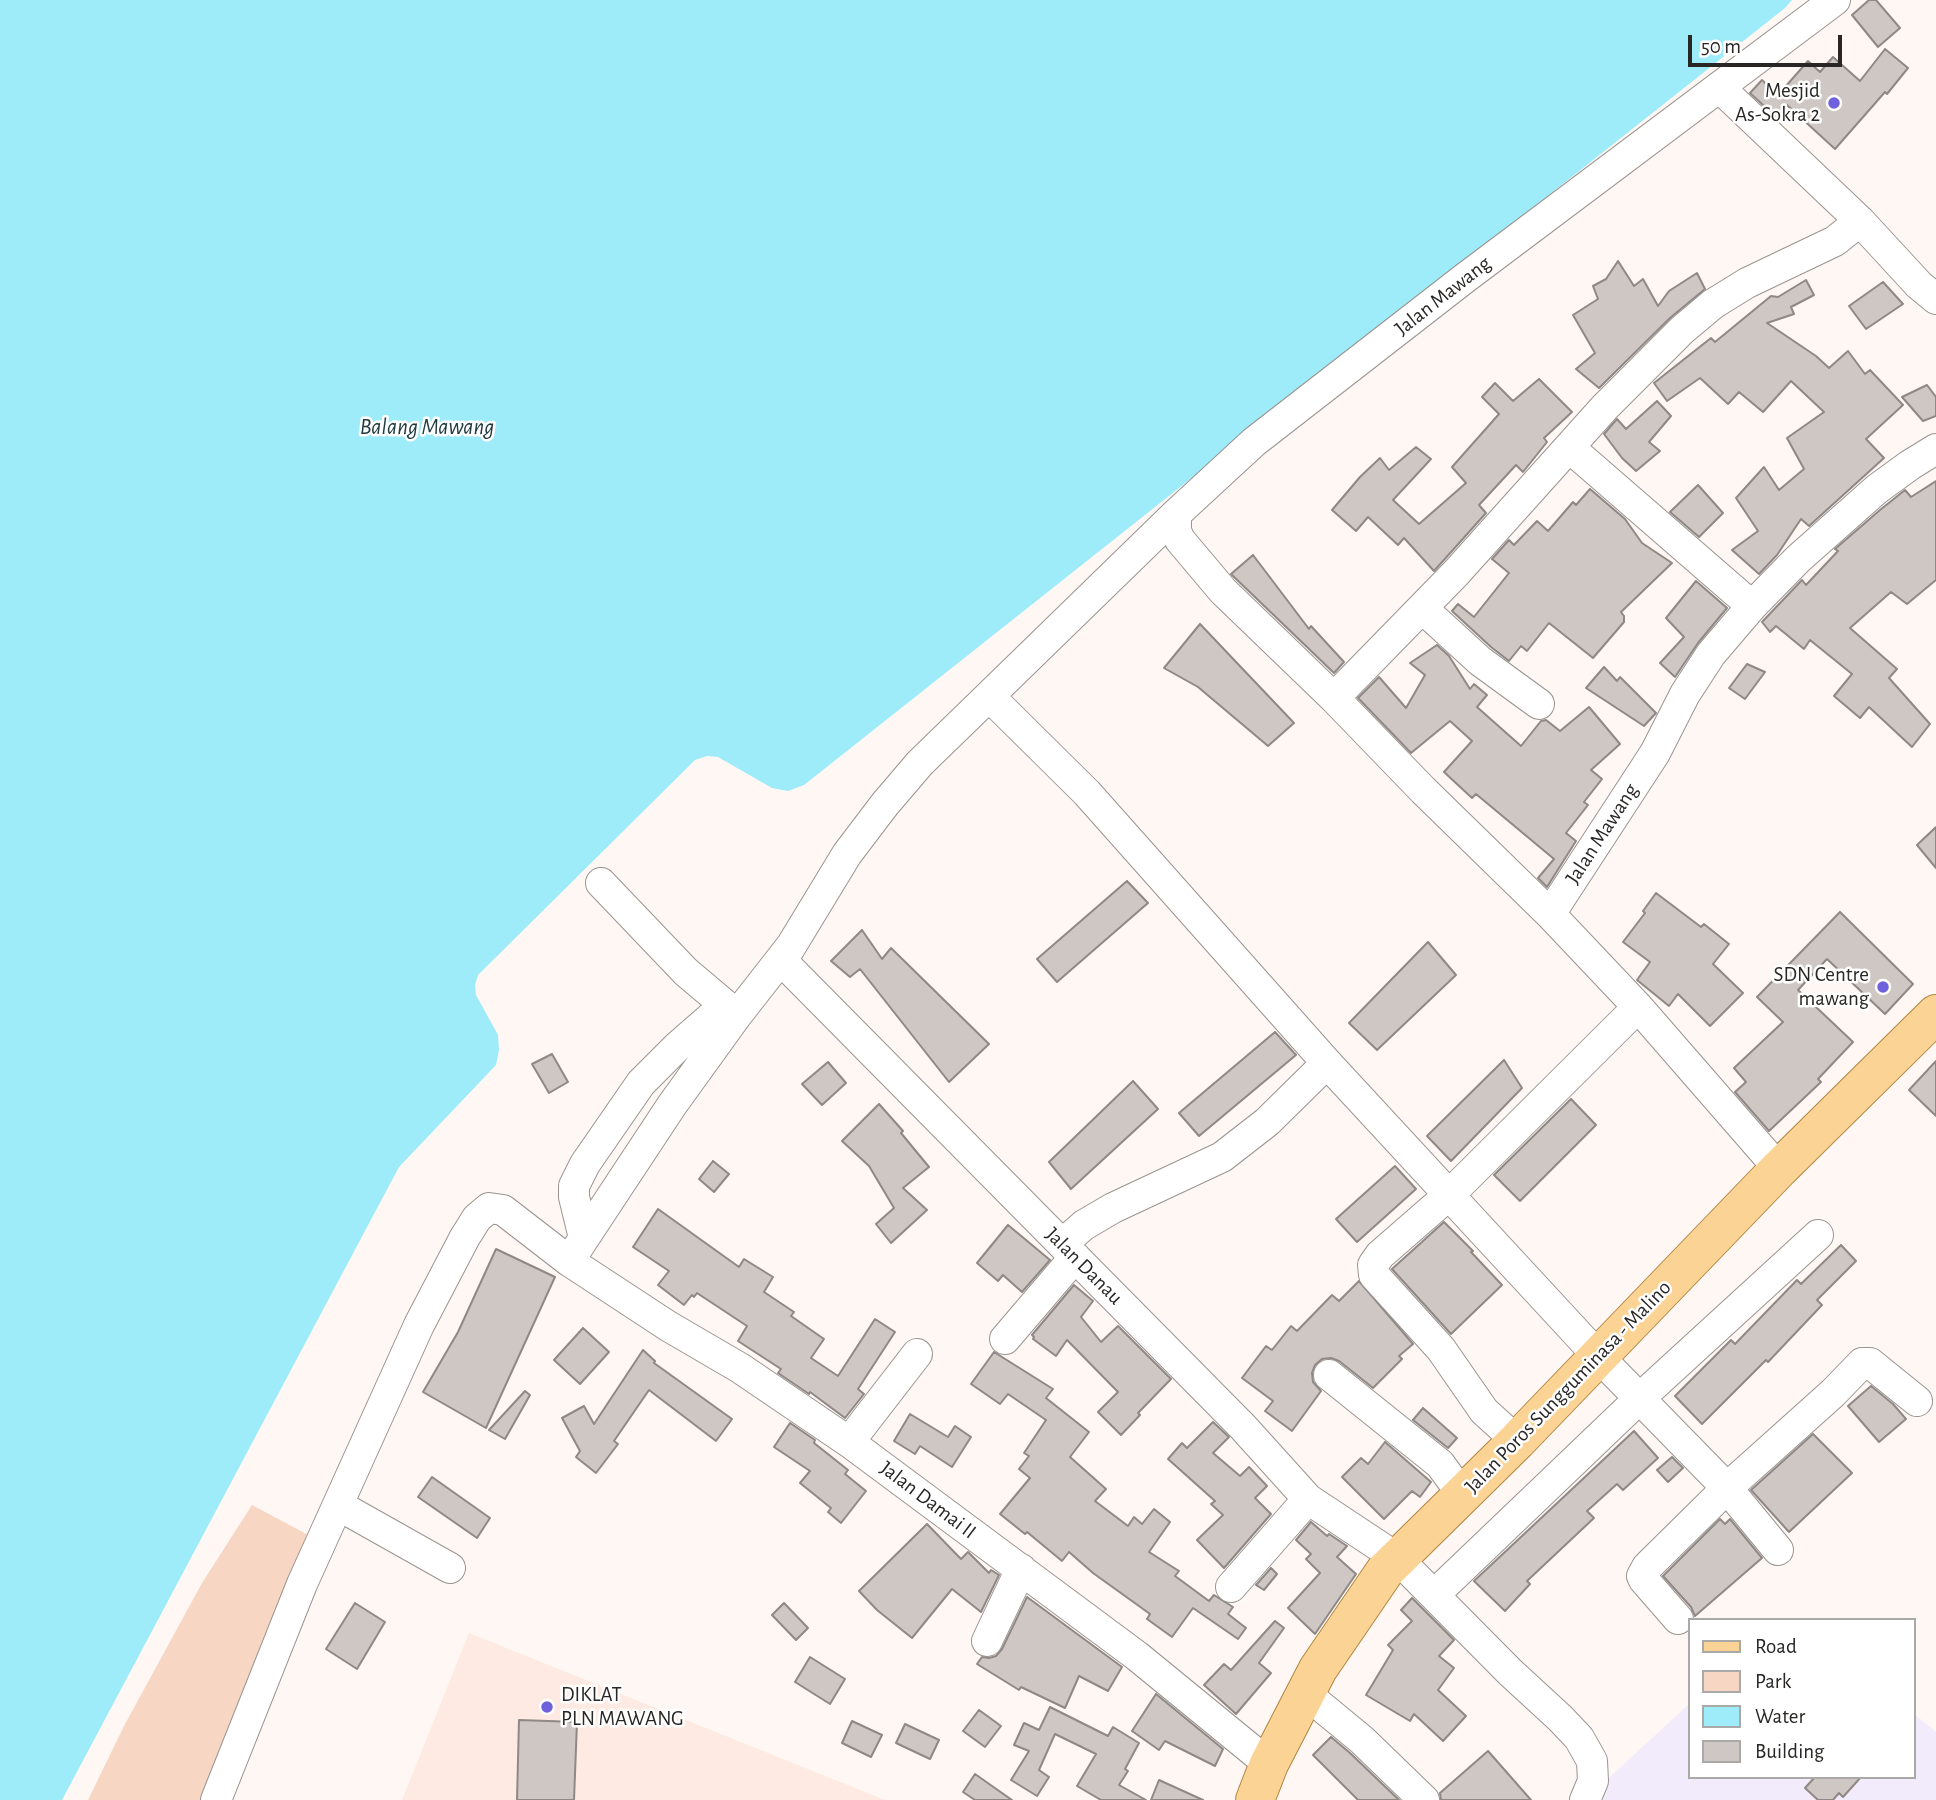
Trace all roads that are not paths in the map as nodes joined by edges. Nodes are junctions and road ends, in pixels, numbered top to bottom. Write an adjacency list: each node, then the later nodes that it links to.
1 (1835, 0): 2 (street, Jalan Mawang)
2 (1719, 87): 3 (street); 7 (street, Jalan Mawang)
3 (1860, 221): 4 (street); 5 (street)
4 (1936, 299)
5 (1570, 448): 8 (street); 9 (street)
6 (1936, 449): 8 (street, Jalan Mawang)
7 (1176, 514): 10 (street, Jalan Mawang); 11 (street)
8 (1752, 606): 14 (street, Jalan Mawang)
9 (1422, 608): 11 (street); 12 (street)
10 (989, 696): 15 (street, Jalan Mawang); 19 (street)
11 (1335, 698): 14 (street)
12 (1539, 704)
13 (606, 888): 17 (street)
14 (1550, 914): 16 (street)
15 (787, 953): 17 (street, Jalan Mawang); 24 (street, Jalan Danau)
16 (1638, 1007): 20 (street); 21 (street)
17 (731, 1010): 23 (street); 23 (street)
18 (1932, 1026): 20 (main road, Jalan Poros Sungguminasa - Malino)
19 (1327, 1063): 21 (street); 24 (street)
20 (1779, 1169): 27 (main road, Jalan Poros Sungguminasa - Malino)
21 (1450, 1194): 27 (street); 31 (street)
22 (1818, 1234): 29 (street)
23 (577, 1249): 32 (street, Jalan Damai II); 36 (street, Jalan Damai II)
24 (1068, 1251): 25 (street); 35 (street, Jalan Danau)
25 (1005, 1339)
26 (917, 1354): 32 (street)
27 (1598, 1356): 29 (street); 31 (main road, Jalan Poros Sungguminasa - Malino)
28 (1329, 1375): 34 (street)
29 (1640, 1398): 33 (street); 42 (street)
30 (1917, 1401): 33 (street)
31 (1517, 1441): 34 (main road, Jalan Poros Sungguminasa - Malino)
32 (849, 1442): 40 (street, Jalan Damai II)
33 (1727, 1488): 37 (street); 43 (street)
34 (1462, 1494): 38 (main road, Jalan Poros Sungguminasa - Malino)
35 (1308, 1499): 38 (street, Jalan Danau); 41 (street)
36 (338, 1505): 39 (street); 47 (street, Jalan Damai II)
37 (1778, 1550)
38 (1397, 1558): 42 (street, Jalan Danau); 45 (main road, Jalan Poros Sungguminasa - Malino)
39 (450, 1568)
40 (1021, 1569): 44 (street); 46 (street, Jalan Damai II)
41 (1231, 1587)
42 (1434, 1595): 50 (street, Jalan Danau)
43 (1678, 1619)
44 (987, 1641)
45 (1305, 1693): 46 (main road, Jalan Poros Sungguminasa - Malino); 49 (street)
46 (1269, 1764): 48 (main road, Jalan Poros Sungguminasa - Malino)
47 (216, 1800)
48 (1255, 1800)
49 (1424, 1800)
50 (1585, 1800)

